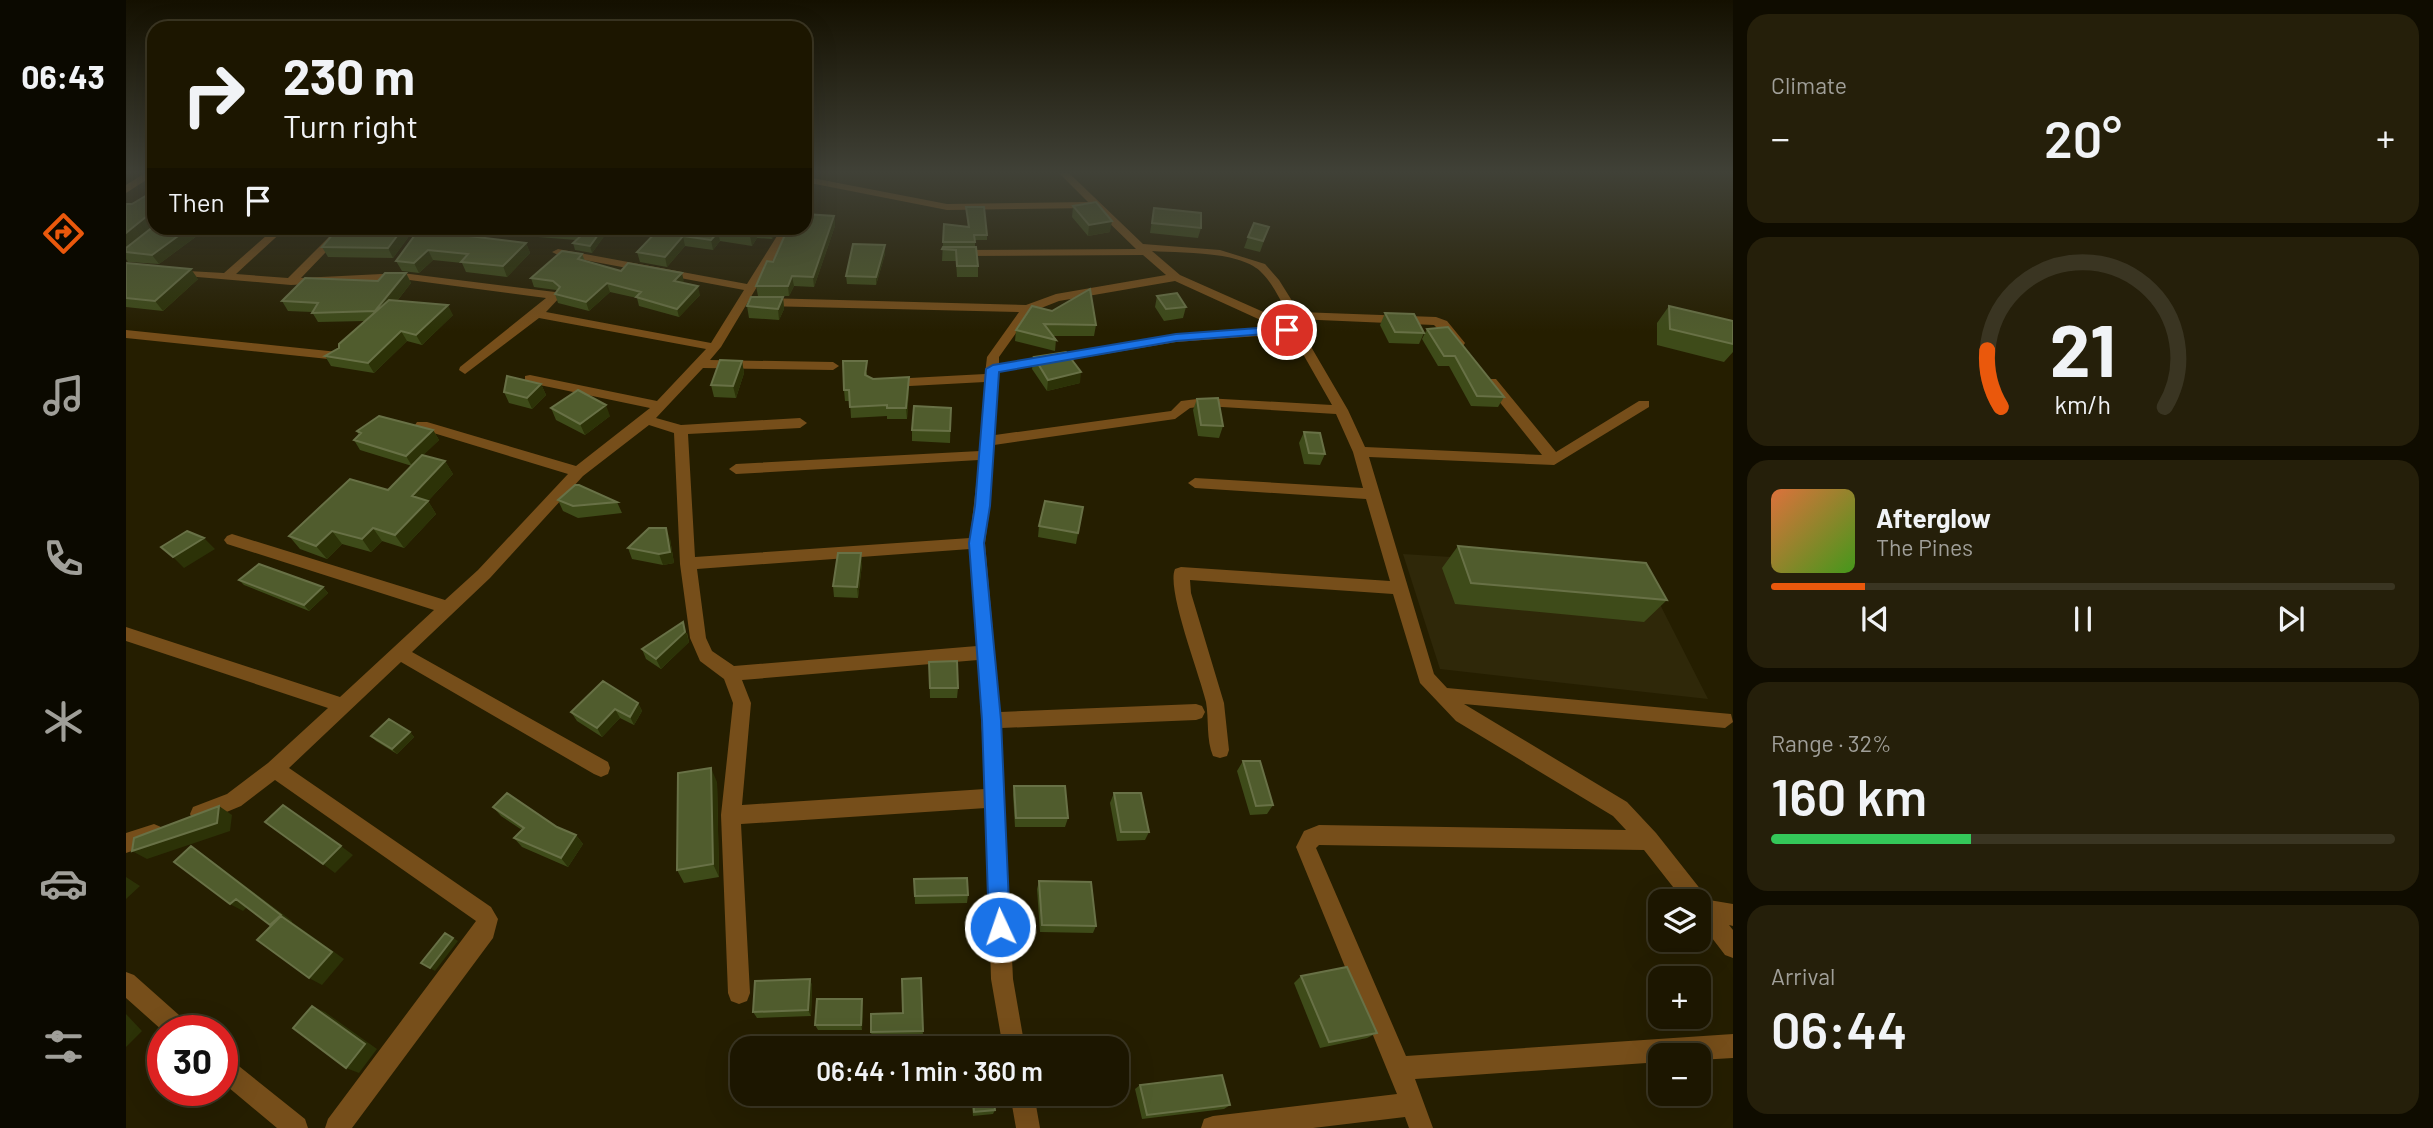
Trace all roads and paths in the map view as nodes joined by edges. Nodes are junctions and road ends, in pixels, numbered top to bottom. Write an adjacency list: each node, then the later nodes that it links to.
1 (1121, 226): 5 (street)
2 (273, 235): 10 (street)
3 (337, 235): 13 (street)
4 (783, 235): 14 (street)
5 (1144, 250): 7 (street); 12 (street); 17 (street)
6 (558, 252): 14 (street)
7 (945, 253)
8 (397, 265): 11 (street)
9 (164, 271): 10 (street)
10 (227, 276): 13 (street)
11 (389, 276): 13 (street); 16 (street)
12 (1176, 277): 15 (street); 17 (street)
13 (291, 282)
14 (747, 295): 15 (street); 19 (street)
15 (1027, 309): 24 (street)
16 (537, 314): 19 (street); 23 (street)
17 (1286, 322): 24 (street); 29 (street); 36 (street)
18 (126, 334): 20 (street)
19 (715, 347): 21 (street)
20 (338, 356)
21 (701, 364): 22 (street); 28 (street)
22 (833, 366)
23 (465, 370)
24 (992, 374): 26 (street); 34 (street)
25 (530, 379): 28 (street)
26 (874, 383)
27 (1644, 404): 36 (street)
28 (661, 407): 30 (street)
29 (1341, 410): 34 (street); 35 (street)
30 (647, 420): 33 (street); 38 (street)
31 (800, 423): 33 (street)
32 (422, 425): 38 (street)
33 (681, 430): 43 (street)
34 (987, 448): 37 (street); 42 (street)
35 (1360, 452): 36 (street); 40 (street)
36 (1554, 460)
37 (736, 469)
38 (578, 472): 45 (street)
39 (1195, 483): 40 (street)
40 (1373, 494): 44 (street)
41 (232, 540): 45 (street)
42 (976, 543): 43 (street); 47 (street)
43 (688, 565): 49 (street)
44 (1401, 588): 50 (street); 55 (street)
45 (448, 608): 48 (street)
46 (126, 634): 51 (street)
47 (986, 652): 49 (street); 53 (street)
48 (399, 653): 51 (street); 56 (street)
49 (731, 674): 59 (street)
50 (1443, 695): 54 (street); 61 (street)
51 (342, 705): 57 (street)
52 (1196, 712): 53 (street)
53 (992, 720): 58 (street)
54 (1725, 720)
55 (1220, 750)
56 (601, 768)
57 (275, 769): 60 (street); 77 (street)
58 (993, 798): 59 (street); 70 (street)
59 (732, 815): 68 (street)
60 (132, 837)
61 (1649, 839): 62 (street); 72 (street)
62 (1688, 889)
63 (1711, 908): 64 (street)
64 (1733, 915)
65 (1711, 919): 66 (street)
66 (1733, 947)
67 (126, 983): 69 (street)
68 (739, 993)
69 (162, 1015)
70 (1012, 1036)
71 (1733, 1046): 72 (street)
72 (1399, 1068): 74 (street)
73 (238, 1080): 76 (street)
74 (1412, 1104): 79 (street); 80 (street)
75 (1024, 1106): 78 (street)
76 (296, 1128)
77 (337, 1128)
78 (1028, 1128)
79 (1213, 1128)
80 (1421, 1128)

